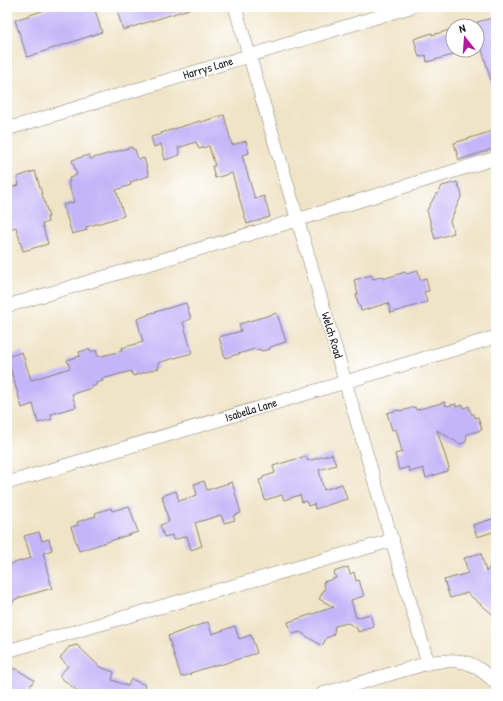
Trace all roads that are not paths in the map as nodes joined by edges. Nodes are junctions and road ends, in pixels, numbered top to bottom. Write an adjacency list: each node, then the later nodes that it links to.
1 (235, 7): 3 (street, Welch Road)
2 (410, 7): 3 (street, Harrys Lane)
3 (249, 56): 4 (street, Harrys Lane); 6 (street, Welch Road)
4 (7, 129)
5 (496, 158): 6 (street)
6 (297, 220): 7 (street); 9 (street, Welch Road)
7 (7, 306)
8 (496, 337): 9 (street, Isabella Lane)
9 (346, 382): 10 (street, Isabella Lane); 11 (street, Welch Road)
10 (7, 483)
11 (393, 540): 12 (street); 13 (street, Welch Road)
12 (7, 651)
13 (428, 663): 14 (street); 15 (street)
14 (496, 684)
15 (322, 694)

